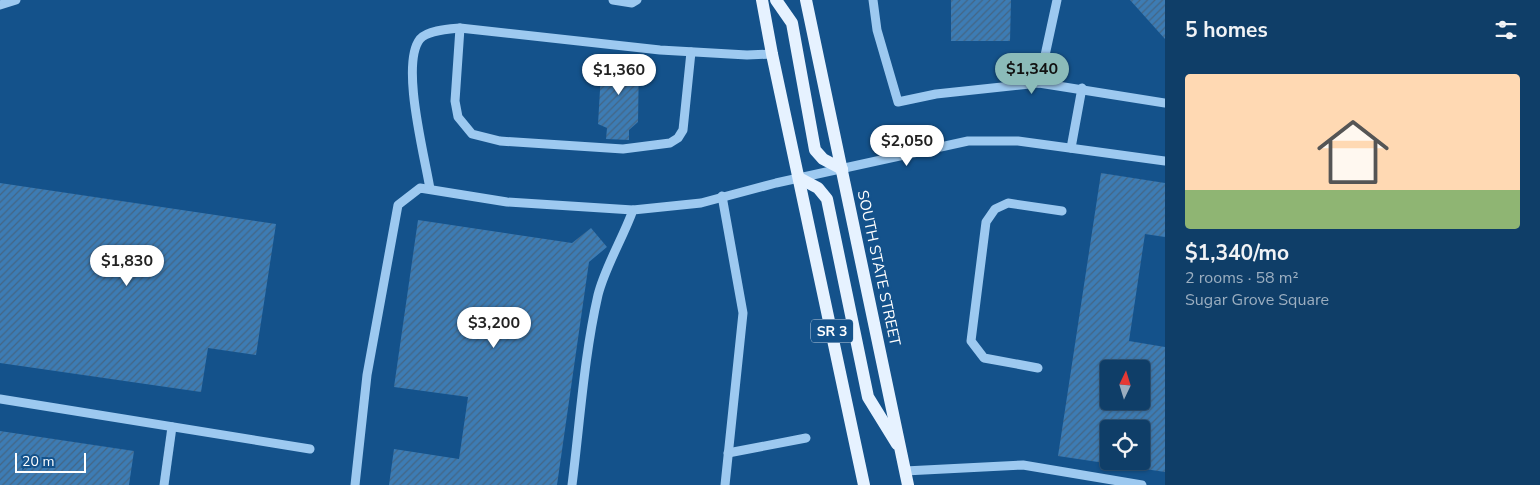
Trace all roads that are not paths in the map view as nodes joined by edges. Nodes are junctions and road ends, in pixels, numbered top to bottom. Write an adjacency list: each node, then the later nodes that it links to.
1 (16, 0): 9 (street)
2 (614, 0): 3 (street)
3 (638, 0)
4 (762, 0): 12 (main road, SR 3)
5 (776, 0): 18 (main road)
6 (873, 0): 13 (street)
7 (1057, 0): 13 (street)
8 (805, 4): 18 (main road, SOUTH STATE STREET / SR 3)
9 (0, 5)
10 (460, 28): 11 (street); 11 (street); 20 (street)
11 (691, 52): 12 (street)
12 (772, 54): 19 (main road, SR 3)
13 (1040, 83): 14 (street)
14 (1082, 88): 15 (street); 16 (street)
15 (1165, 103)
16 (1071, 148): 17 (street); 18 (street)
17 (1165, 162)
18 (842, 169): 19 (street); 29 (main road, SOUTH STATE STREET / SR 3)
19 (799, 178): 21 (street); 29 (main road); 36 (main road, SR 3)
20 (430, 189): 22 (street); 33 (street)
21 (722, 196): 22 (street); 30 (street)
22 (633, 210): 34 (street)
23 (1062, 211): 24 (street)
24 (1038, 368)
25 (0, 399): 26 (street)
26 (172, 427): 28 (street); 32 (street)
27 (806, 438): 30 (street)
28 (310, 449)
29 (901, 451): 31 (main road, SOUTH STATE STREET / SR 3)
30 (728, 453): 35 (street)
31 (906, 471): 37 (main road, SOUTH STATE STREET / SR 3); 38 (street)
32 (164, 485)
33 (355, 485)
34 (572, 485)
35 (725, 485)
36 (864, 485)
37 (908, 485)
38 (1142, 485)

